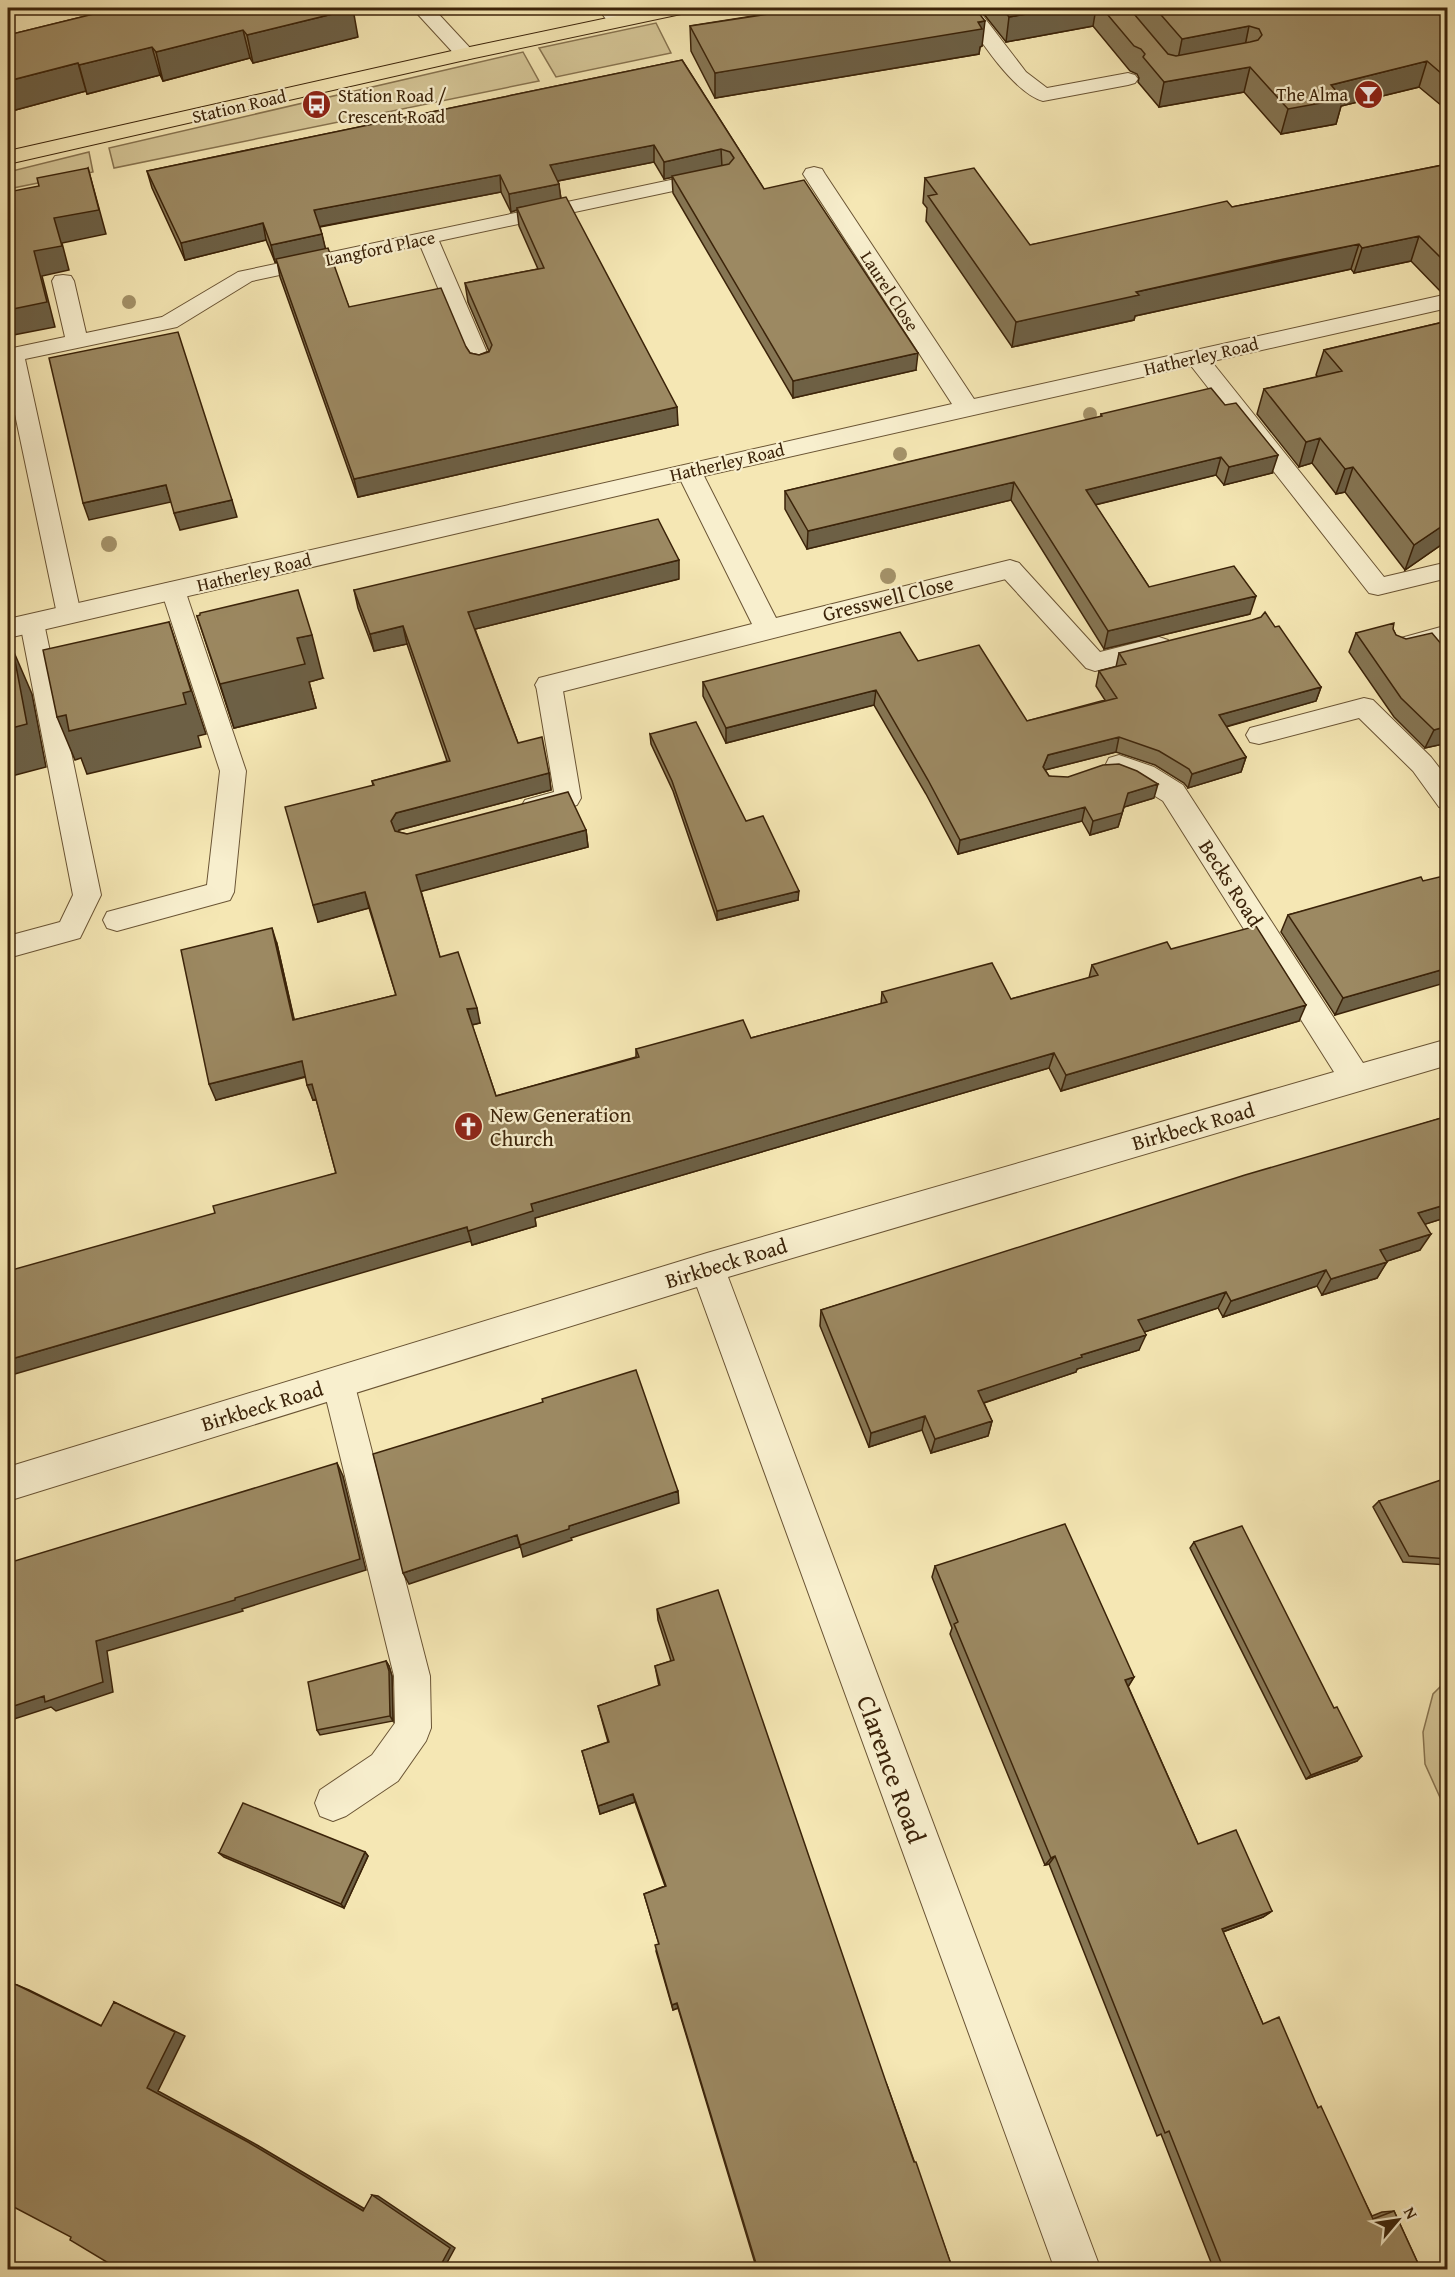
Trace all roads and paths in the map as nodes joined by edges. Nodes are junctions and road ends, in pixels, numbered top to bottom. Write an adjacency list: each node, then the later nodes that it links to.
1 (422, 8): 5 (street)
2 (681, 8): 4 (main road, Station Road)
3 (968, 8): 6 (lane)
4 (612, 14): 5 (main road, Station Road)
5 (465, 54): 7 (main road, Station Road)
6 (1128, 79)
7 (8, 158)
8 (814, 174): 17 (street, Laurel Close)
9 (722, 175): 10 (lane, Langford Place)
10 (427, 238): 13 (lane, Langford Place); 16 (lane)
11 (63, 281): 13 (lane)
12 (1448, 301): 15 (street, Hatherley Road)
13 (77, 341): 14 (lane, Langford Place)
14 (10, 355): 22 (lane, Langford Place)
15 (1196, 357): 17 (street, Hatherley Road); 20 (lane)
16 (481, 364)
17 (967, 408): 18 (street, Hatherley Road)
18 (688, 471): 21 (street, Hatherley Road); 24 (street)
19 (1010, 569): 24 (street, Gresswell Close); 26 (lane)
20 (1448, 570)
21 (173, 590): 22 (street, Hatherley Road); 33 (lane)
22 (69, 614): 23 (street, Hatherley Road)
23 (20, 626): 34 (lane)
24 (767, 628): 28 (street, Gresswell Close)
25 (1448, 634): 27 (lane)
26 (1177, 642)
27 (1399, 647)
28 (549, 685): 32 (lane)
29 (1258, 735): 31 (lane)
30 (1095, 770): 36 (street, Becks Road)
31 (1448, 800)
32 (512, 813)
33 (117, 920)
34 (8, 947)
35 (1448, 1052): 36 (street, Birkbeck Road)
36 (1356, 1079): 37 (street, Birkbeck Road)
37 (707, 1268): 38 (street, Birkbeck Road); 41 (street, Clarence Road)
38 (338, 1382): 39 (street, Birkbeck Road); 40 (lane)
39 (8, 1484)
40 (333, 1803)
41 (1078, 2270)

